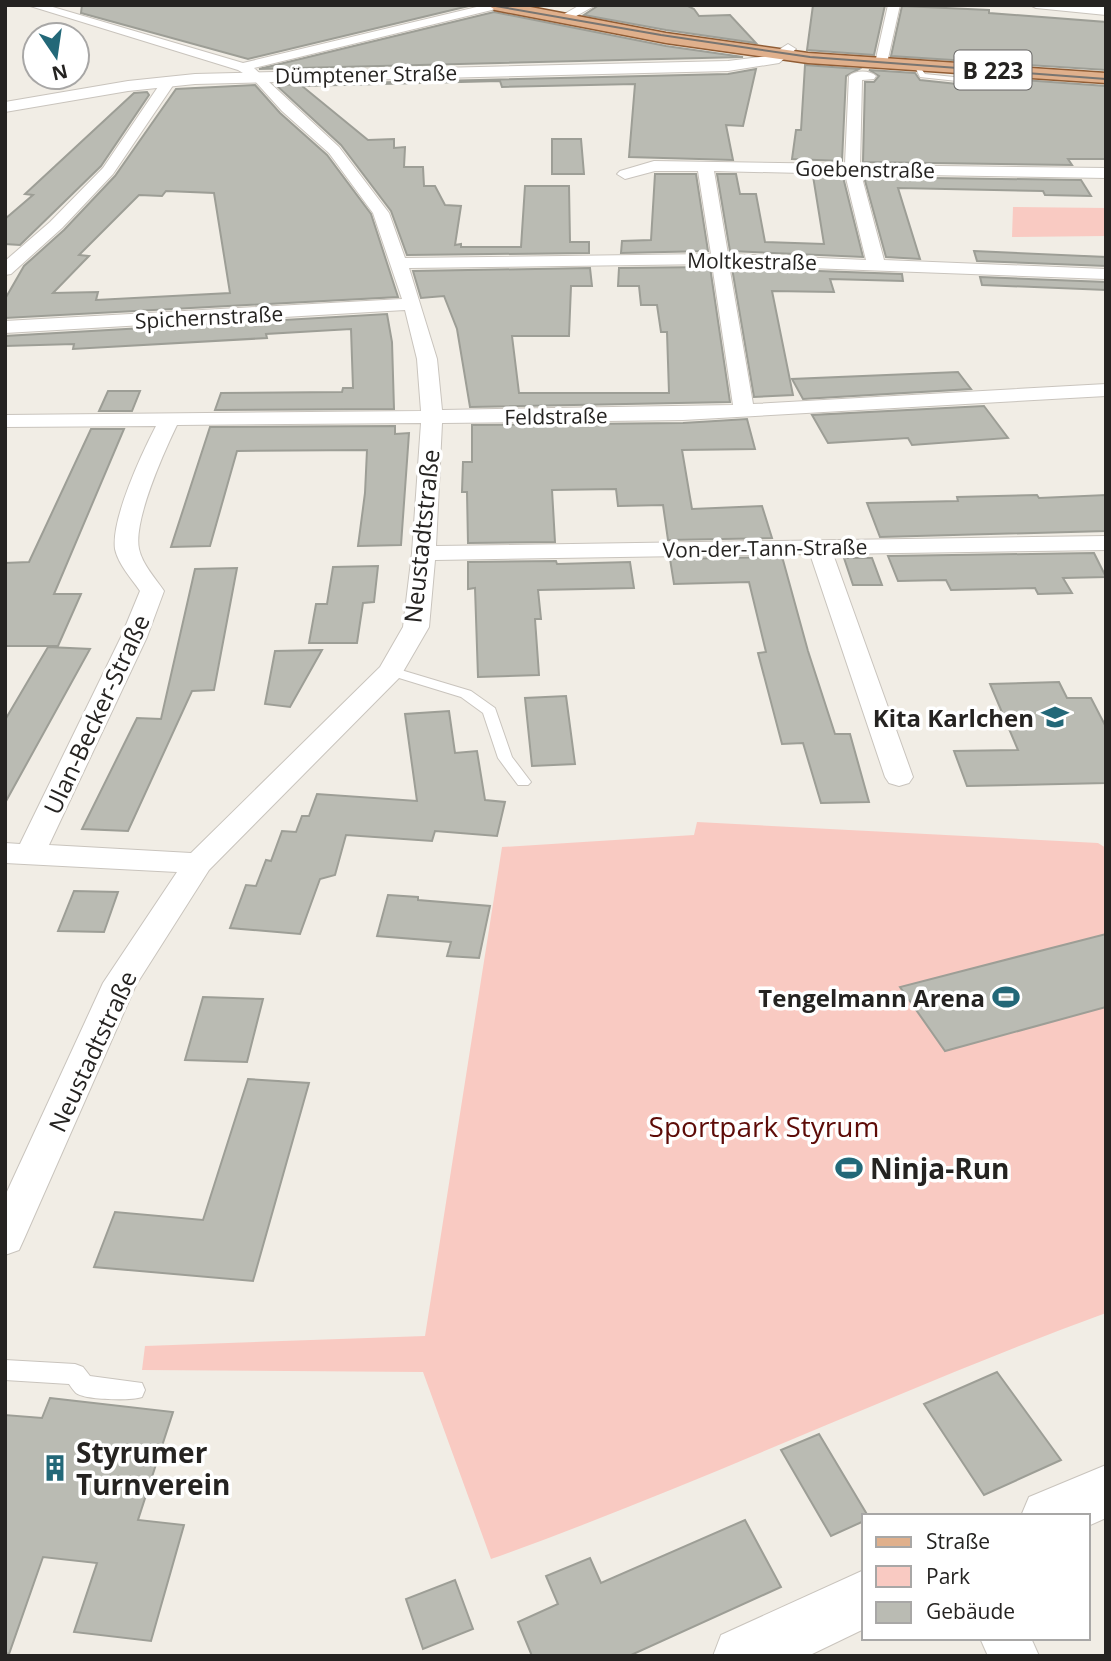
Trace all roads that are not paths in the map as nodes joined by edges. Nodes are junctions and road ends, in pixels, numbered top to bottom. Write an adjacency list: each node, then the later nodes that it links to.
1 (33, 5): 9 (street, Neustadtstraße)
2 (496, 5): 7 (main road, B 223); 11 (street)
3 (590, 5): 7 (street)
4 (894, 5): 10 (street)
5 (1036, 5): 6 (street)
6 (1106, 11)
7 (565, 17): 8 (main road, B 223)
8 (775, 51): 10 (main road, B 223); 12 (street, Dümptener Straße); 12 (street, Dümptener Straße)
9 (214, 57): 11 (street, Neustadtstraße); 16 (street)
10 (881, 62): 15 (main road, B 223)
11 (243, 66): 13 (street, Neustadtstraße)
12 (728, 66): 13 (street, Dümptener Straße)
13 (258, 76): 16 (street, Dümptener Straße); 24 (street, Neustadtstraße)
14 (869, 76): 20 (street)
15 (1106, 78)
16 (195, 79): 17 (street, Dümptener Straße)
17 (169, 80): 18 (street, Dümptener Straße); 26 (street)
18 (5, 107)
19 (705, 166): 20 (street, Goebenstraße); 22 (street, Goebenstraße); 23 (street)
20 (852, 169): 21 (street, Goebenstraße); 25 (street)
21 (1106, 173)
22 (625, 174)
23 (719, 259): 24 (street, Moltkestraße); 25 (street, Moltkestraße); 31 (street)
24 (398, 263): 28 (street, Neustadtstraße)
25 (876, 264): 27 (street, Moltkestraße)
26 (5, 270)
27 (1106, 274)
28 (413, 304): 29 (street, Spichernstraße); 32 (street, Neustadtstraße)
29 (5, 327)
30 (1106, 390): 31 (street, Feldstraße)
31 (744, 410): 32 (street, Feldstraße)
32 (432, 417): 33 (street, Feldstraße); 37 (street, Neustadtstraße)
33 (170, 419): 34 (street, Feldstraße); 41 (street, Ulan-Becker-Straße)
34 (5, 421)
35 (1106, 543): 36 (street, Von-der-Tann-Straße)
36 (819, 547): 37 (street, Von-der-Tann-Straße); 39 (street)
37 (424, 553): 38 (street, Neustadtstraße)
38 (391, 671): 40 (lane); 42 (street, Neustadtstraße)
39 (899, 777)
40 (523, 782)
41 (18, 853): 42 (street)
42 (198, 863): 43 (street, Neustadtstraße)
43 (5, 1239)
44 (5, 1370): 45 (lane)
45 (134, 1390)
46 (1106, 1491): 47 (street)
47 (1054, 1514)
48 (862, 1600): 50 (street)
49 (1005, 1640): 51 (street)
50 (742, 1656)
51 (1015, 1656)

